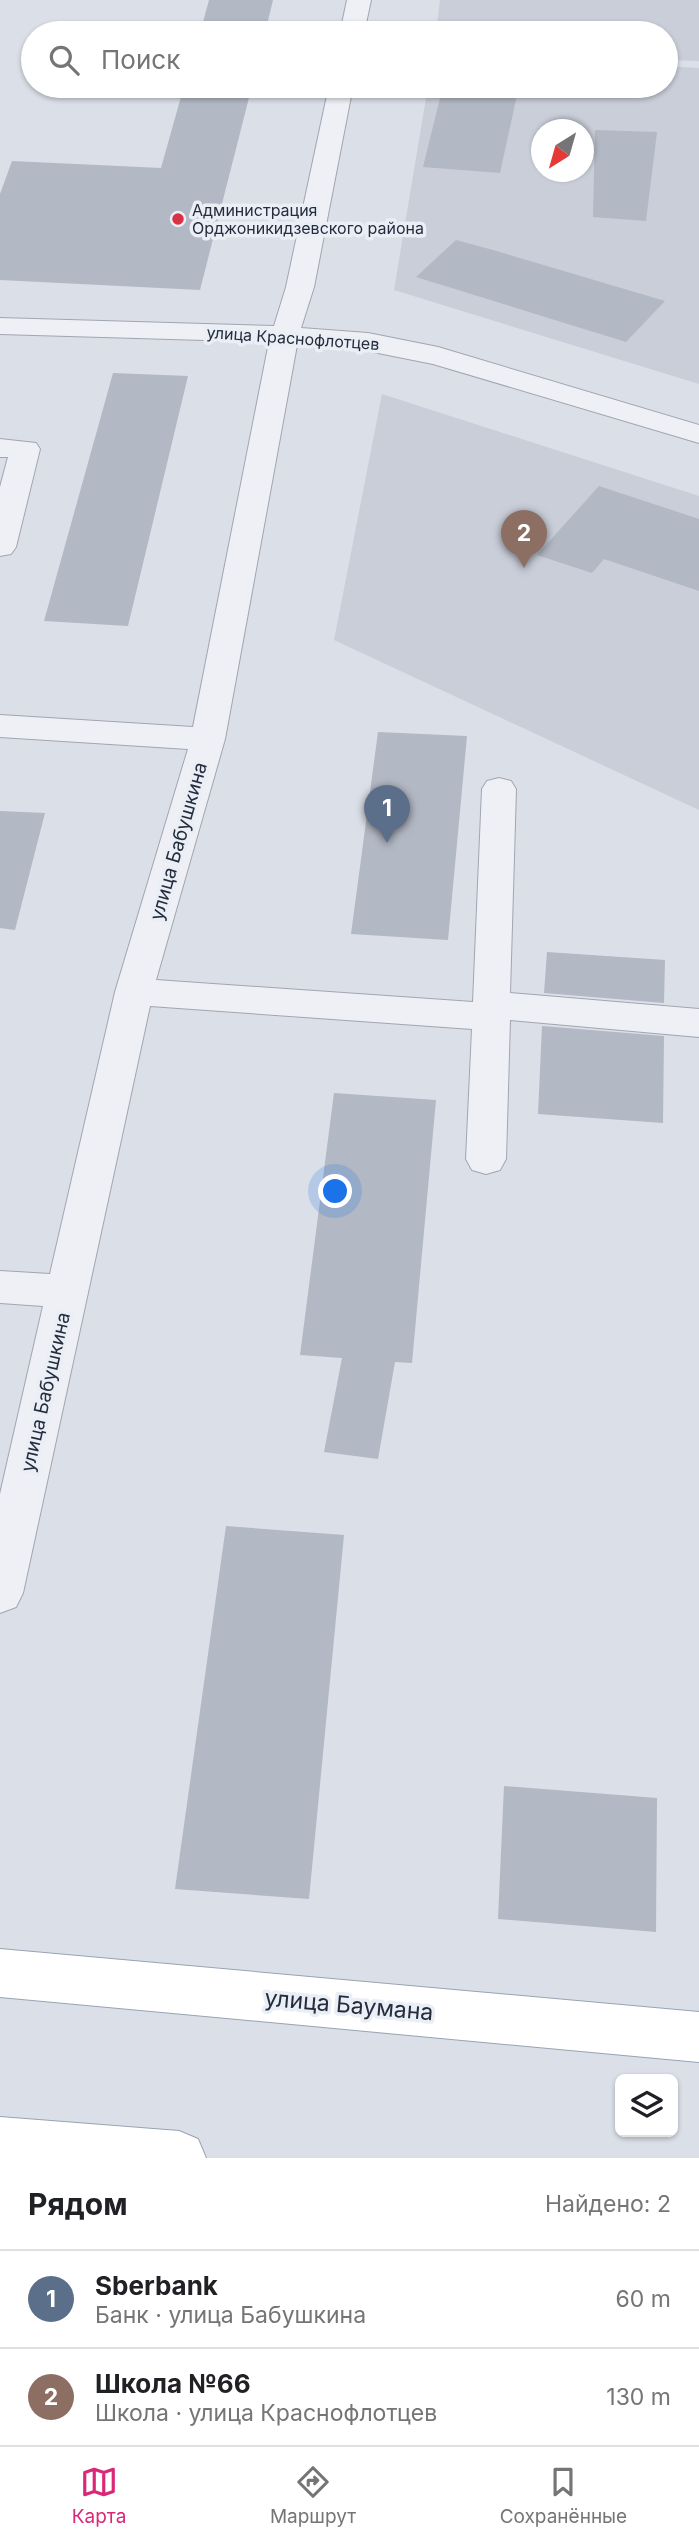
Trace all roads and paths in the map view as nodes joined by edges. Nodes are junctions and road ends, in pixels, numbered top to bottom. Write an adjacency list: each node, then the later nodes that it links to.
1 (359, 0): 2 (street)
2 (355, 21)
3 (339, 98): 5 (street, улица Бабушкина)
4 (0, 327): 5 (street, улица Краснофлотцев)
5 (285, 335): 6 (street, улица Краснофлотцев); 10 (street, улица Бабушкина)
6 (699, 434)
7 (0, 448): 8 (street)
8 (0, 547)
9 (0, 726): 10 (street)
10 (208, 739): 12 (street, улица Бабушкина)
11 (499, 789): 13 (street)
12 (134, 992): 13 (street); 17 (street, улица Бабушкина)
13 (492, 1011): 14 (street); 15 (street)
14 (699, 1023)
15 (486, 1159)
16 (0, 1287): 17 (street)
17 (68, 1292): 18 (street, улица Бабушкина)
18 (0, 1593)
19 (0, 1972): 20 (main road, улица Баумана)
20 (699, 2037)
21 (0, 2144): 22 (main road)
22 (180, 2158)

